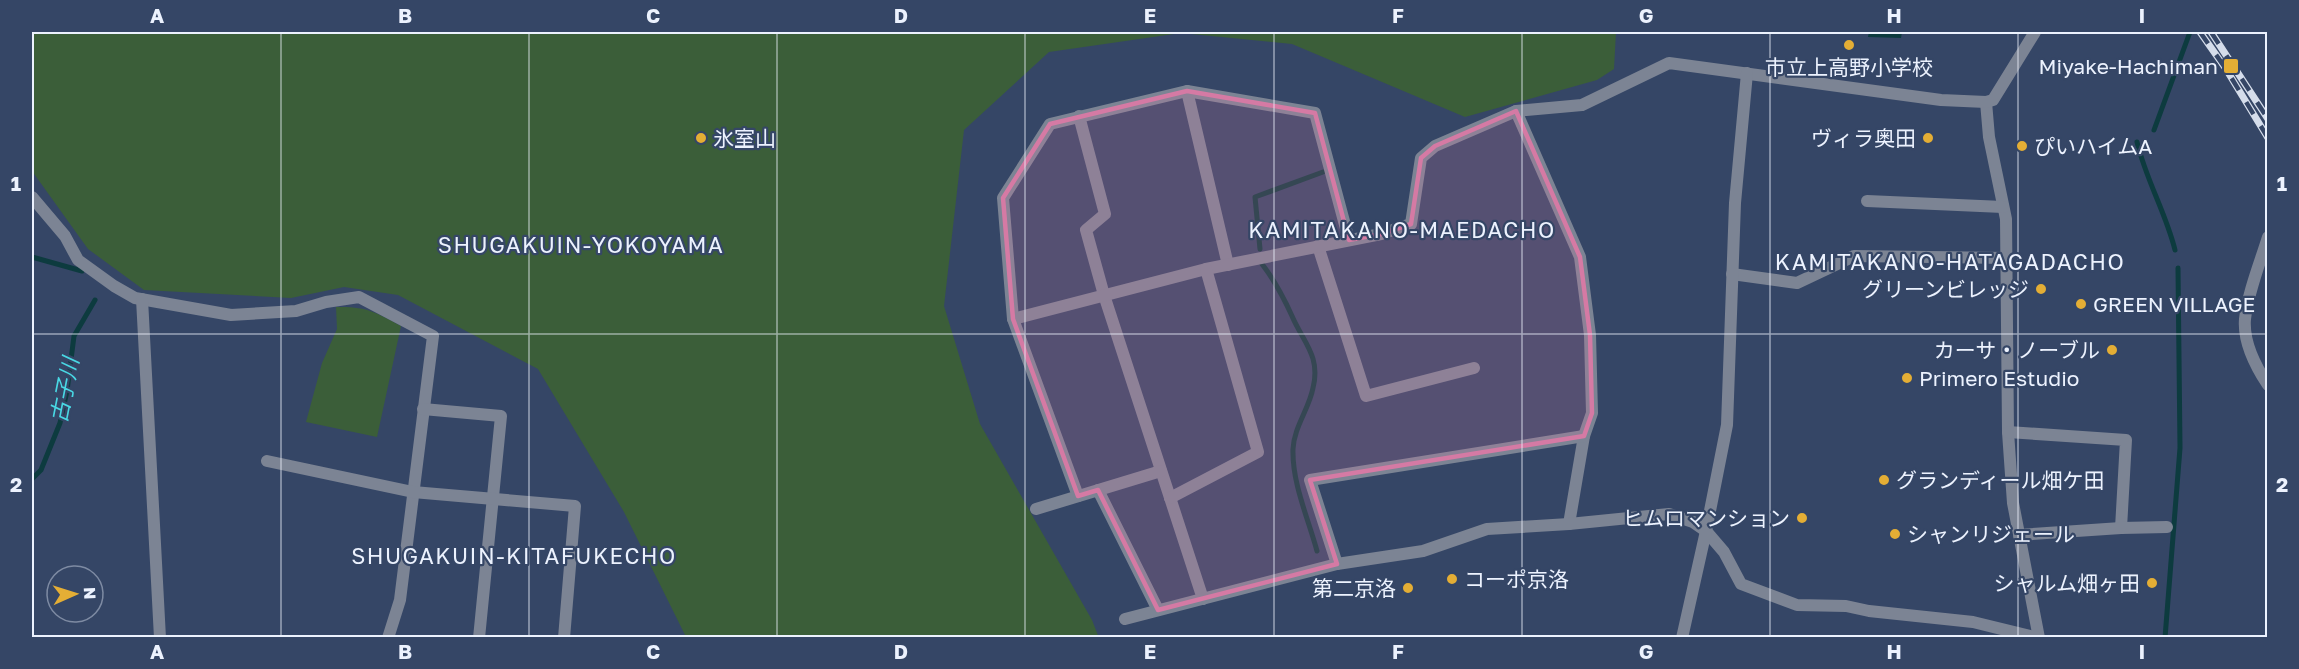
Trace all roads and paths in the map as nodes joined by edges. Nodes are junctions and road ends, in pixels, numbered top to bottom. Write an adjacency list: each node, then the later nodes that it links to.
1 (2035, 32): 4 (street)
2 (1747, 73): 4 (street); 5 (street); 16 (street)
3 (1187, 91): 6 (street); 11 (street); 14 (street)
4 (1986, 102): 9 (street)
5 (1516, 111): 11 (street); 25 (street)
6 (1079, 116): 18 (street); 20 (street)
7 (32, 197): 19 (street)
8 (1868, 201): 9 (street)
9 (2003, 207): 13 (street)
10 (2268, 237): 17 (street)
11 (1349, 240): 12 (street)
12 (1318, 246): 14 (street); 21 (street)
13 (2007, 258): 16 (street); 24 (street)
14 (1227, 265): 15 (street)
15 (1206, 269): 18 (street); 31 (street)
16 (1732, 274): 37 (street)
17 (2261, 281): 22 (street)
18 (1104, 295): 20 (street); 27 (street)
19 (142, 299): 23 (street); 43 (street)
20 (1013, 319): 30 (street)
21 (1474, 368)
22 (2268, 385)
23 (423, 409): 29 (street); 32 (street)
24 (2008, 432): 36 (street); 38 (street)
25 (1584, 436): 34 (street); 39 (street)
26 (267, 461): 29 (street)
27 (1161, 471): 28 (street); 31 (street)
28 (1098, 490): 30 (street); 41 (street)
29 (413, 492): 32 (street); 44 (street)
30 (1078, 496): 33 (street)
31 (1170, 498): 40 (street)
32 (494, 499): 45 (street); 46 (street)
33 (1036, 509)
34 (1569, 524): 37 (street); 39 (street)
35 (2168, 527): 36 (street)
36 (2121, 528): 38 (street)
37 (1706, 531): 47 (street); 48 (street)
38 (2019, 535): 48 (street)
39 (1337, 564): 40 (street)
40 (1203, 599): 41 (street)
41 (1158, 610): 42 (street)
42 (1125, 619)
43 (160, 638)
44 (388, 638)
45 (479, 638)
46 (564, 638)
47 (1682, 638)
48 (2038, 638)

